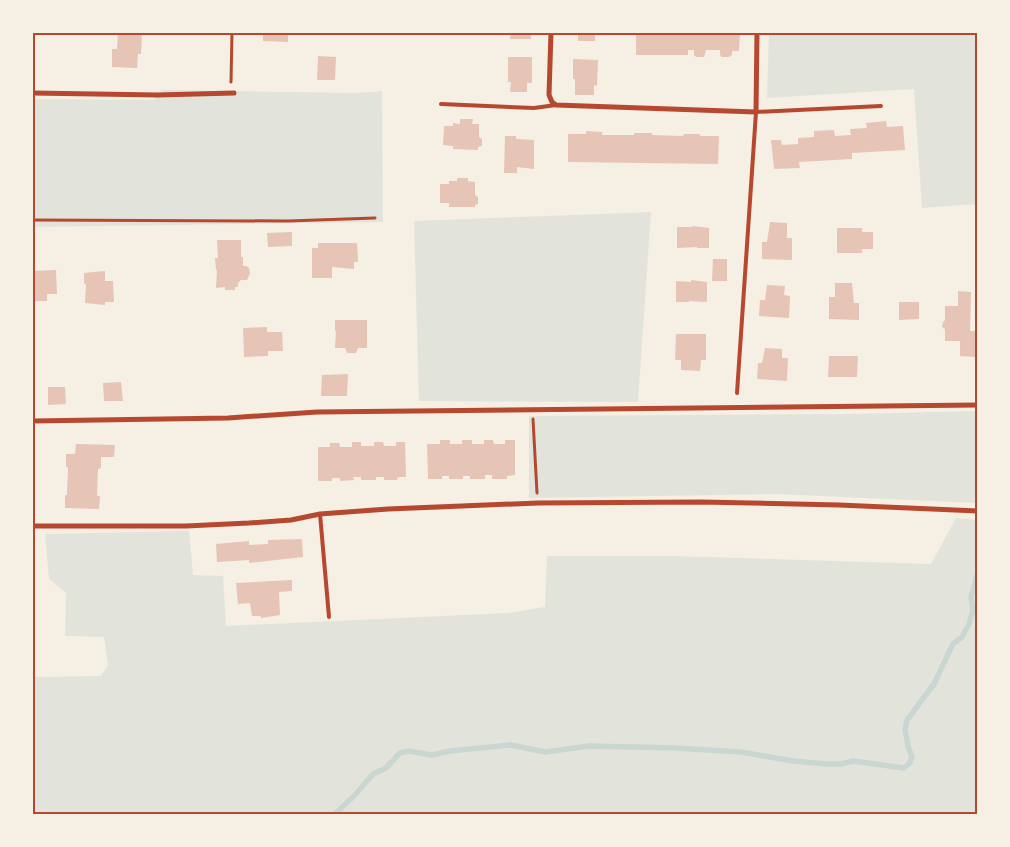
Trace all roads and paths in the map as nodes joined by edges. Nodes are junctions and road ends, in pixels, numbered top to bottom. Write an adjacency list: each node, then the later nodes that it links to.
1 (232, 32): 5 (path)
2 (551, 32): 7 (street)
3 (757, 32): 9 (street)
4 (32, 93): 5 (street)
5 (232, 94)
6 (441, 104): 7 (lane)
7 (556, 105): 9 (street)
8 (880, 106): 9 (lane)
9 (756, 112): 12 (lane)
10 (375, 218): 11 (path)
11 (32, 220)
12 (737, 394)
13 (978, 405): 14 (street)
14 (533, 411): 15 (street); 16 (path)
15 (32, 421)
16 (538, 503): 17 (street); 18 (street)
17 (978, 511)
18 (320, 514): 19 (street); 20 (lane)
19 (32, 526)
20 (329, 617)

